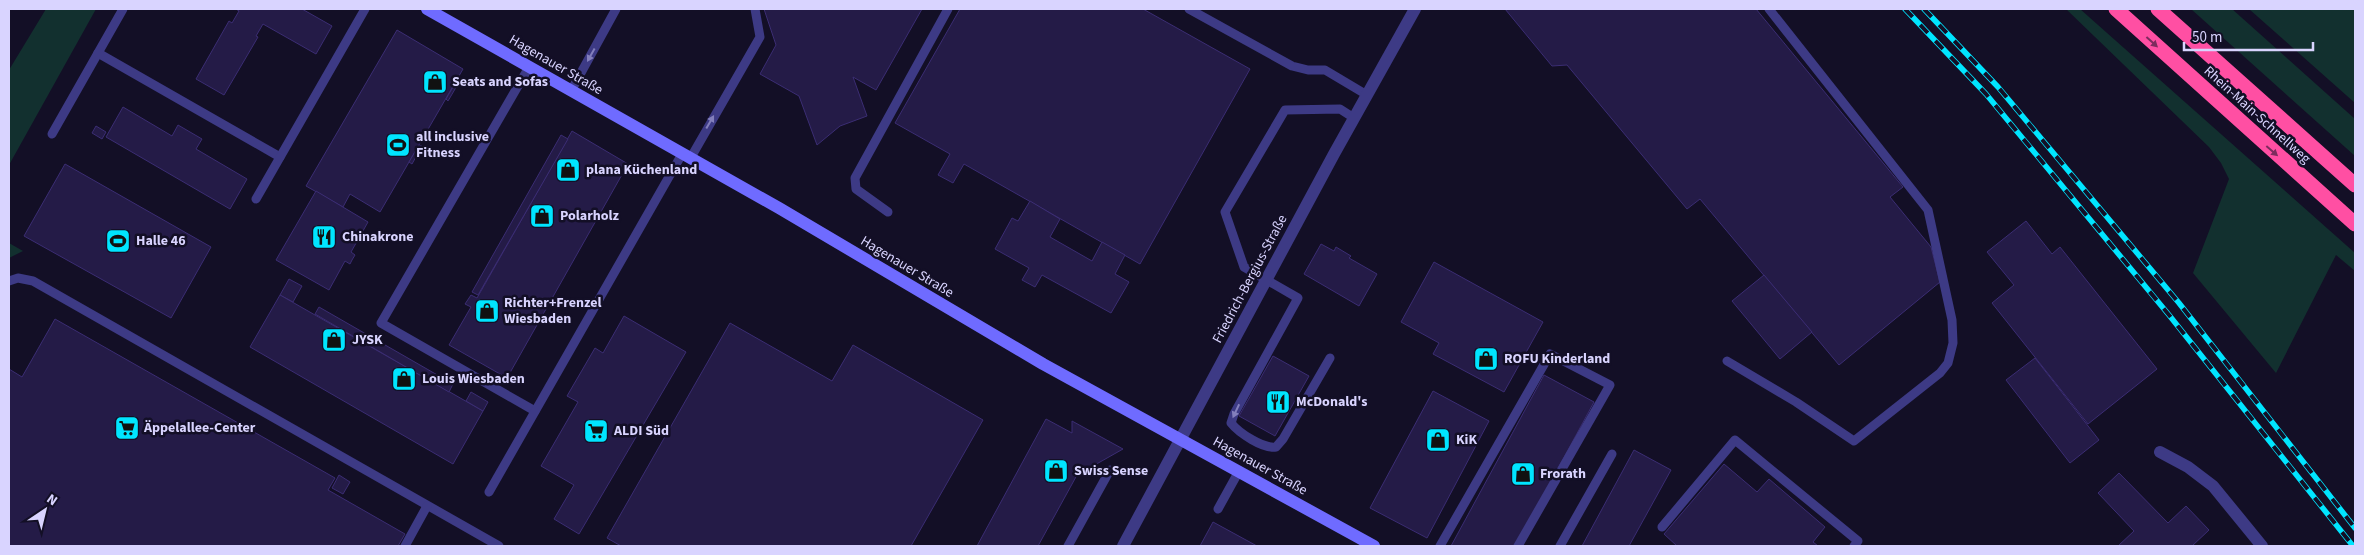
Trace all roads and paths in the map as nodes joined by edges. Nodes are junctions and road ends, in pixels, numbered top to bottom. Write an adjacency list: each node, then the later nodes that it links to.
1 (123, 9): 14 (lane)
2 (365, 9): 21 (lane)
3 (428, 9): 15 (street, Hagenauer Straße)
4 (616, 9): 16 (lane, one-way to 16)
5 (755, 9): 20 (lane, one-way to 5)
6 (948, 9): 24 (lane)
7 (1189, 9): 17 (lane)
8 (1403, 9): 13 (street)
9 (1415, 9): 13 (street, Friedrich-Bergius-Straße)
10 (1769, 9): 29 (lane)
11 (2116, 9): 25 (highway, Rhein-Main-Schnellweg, one-way to 25)
12 (2158, 9): 22 (highway, Rhein-Main-Schnellweg)
13 (1405, 26): 17 (street, Friedrich-Bergius-Straße)
14 (98, 53): 19 (lane); 21 (lane)
15 (529, 67): 16 (street, Hagenauer Straße); 30 (lane)
16 (571, 91): 20 (street, Hagenauer Straße)
17 (1367, 94): 18 (street, Friedrich-Bergius-Straße)
18 (1354, 118): 26 (street, Friedrich-Bergius-Straße); 26 (lane)
19 (52, 134)
20 (686, 156): 30 (lane); 31 (street, Hagenauer Straße)
21 (280, 157): 23 (lane)
22 (2355, 185)
23 (256, 199)
24 (888, 212)
25 (2355, 224)
26 (1266, 280): 28 (lane, one-way to 28); 31 (street, Friedrich-Bergius-Straße)
27 (9, 281): 37 (lane)
28 (1330, 358)
29 (1727, 361)
30 (535, 411): 36 (lane)
31 (1180, 440): 35 (street, Hagenauer Straße); 43 (street, Friedrich-Bergius-Straße)
32 (2160, 452): 49 (street)
33 (1612, 454): 47 (lane)
34 (1110, 470): 42 (lane)
35 (1239, 471): 38 (lane); 44 (street, Hagenauer Straße)
36 (489, 492)
37 (428, 506): 40 (lane); 41 (lane)
38 (1218, 509)
39 (1662, 527): 48 (lane)
40 (405, 546)
41 (499, 546)
42 (1068, 546)
43 (1122, 546)
44 (1374, 546)
45 (1440, 546): 46 (lane)
46 (1518, 546)
47 (1560, 546)
48 (1854, 546)
49 (2262, 546)

